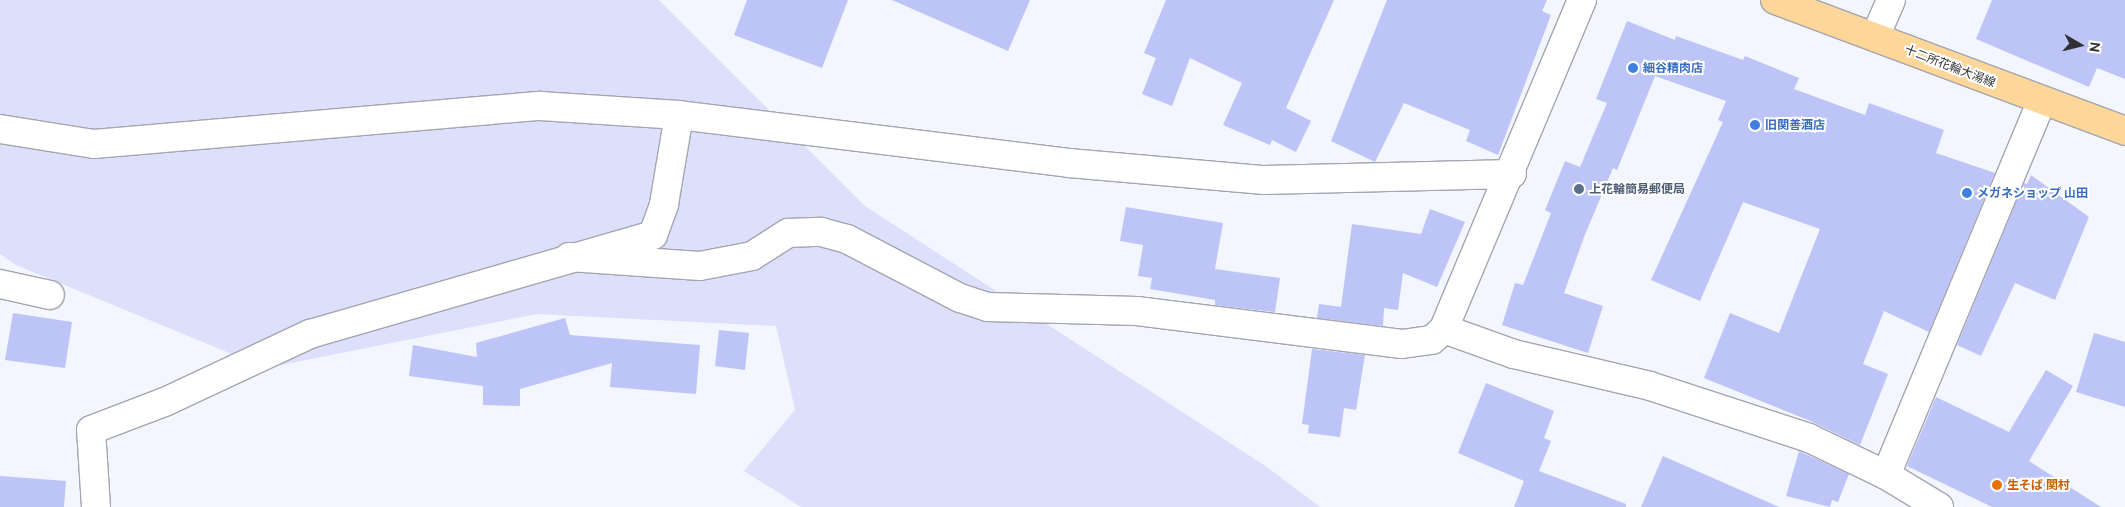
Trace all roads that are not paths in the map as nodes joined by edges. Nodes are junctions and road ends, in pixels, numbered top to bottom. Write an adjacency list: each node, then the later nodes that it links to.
1 (1582, 0): 9 (street)
2 (1775, 0): 4 (main road, 十二所花輪大湯線)
3 (1891, 0): 4 (street)
4 (1874, 37): 5 (main road, 十二所花輪大湯線)
5 (2042, 100): 8 (main road, 十二所花輪大湯線); 14 (street)
6 (679, 115): 7 (street); 9 (street); 10 (street)
7 (0, 130)
8 (2125, 132)
9 (1512, 174): 13 (street)
10 (569, 257): 13 (street); 15 (street)
11 (0, 284): 12 (street)
12 (50, 295)
13 (1444, 329): 14 (street)
14 (1886, 475): 16 (street)
15 (96, 507)
16 (1939, 507)

